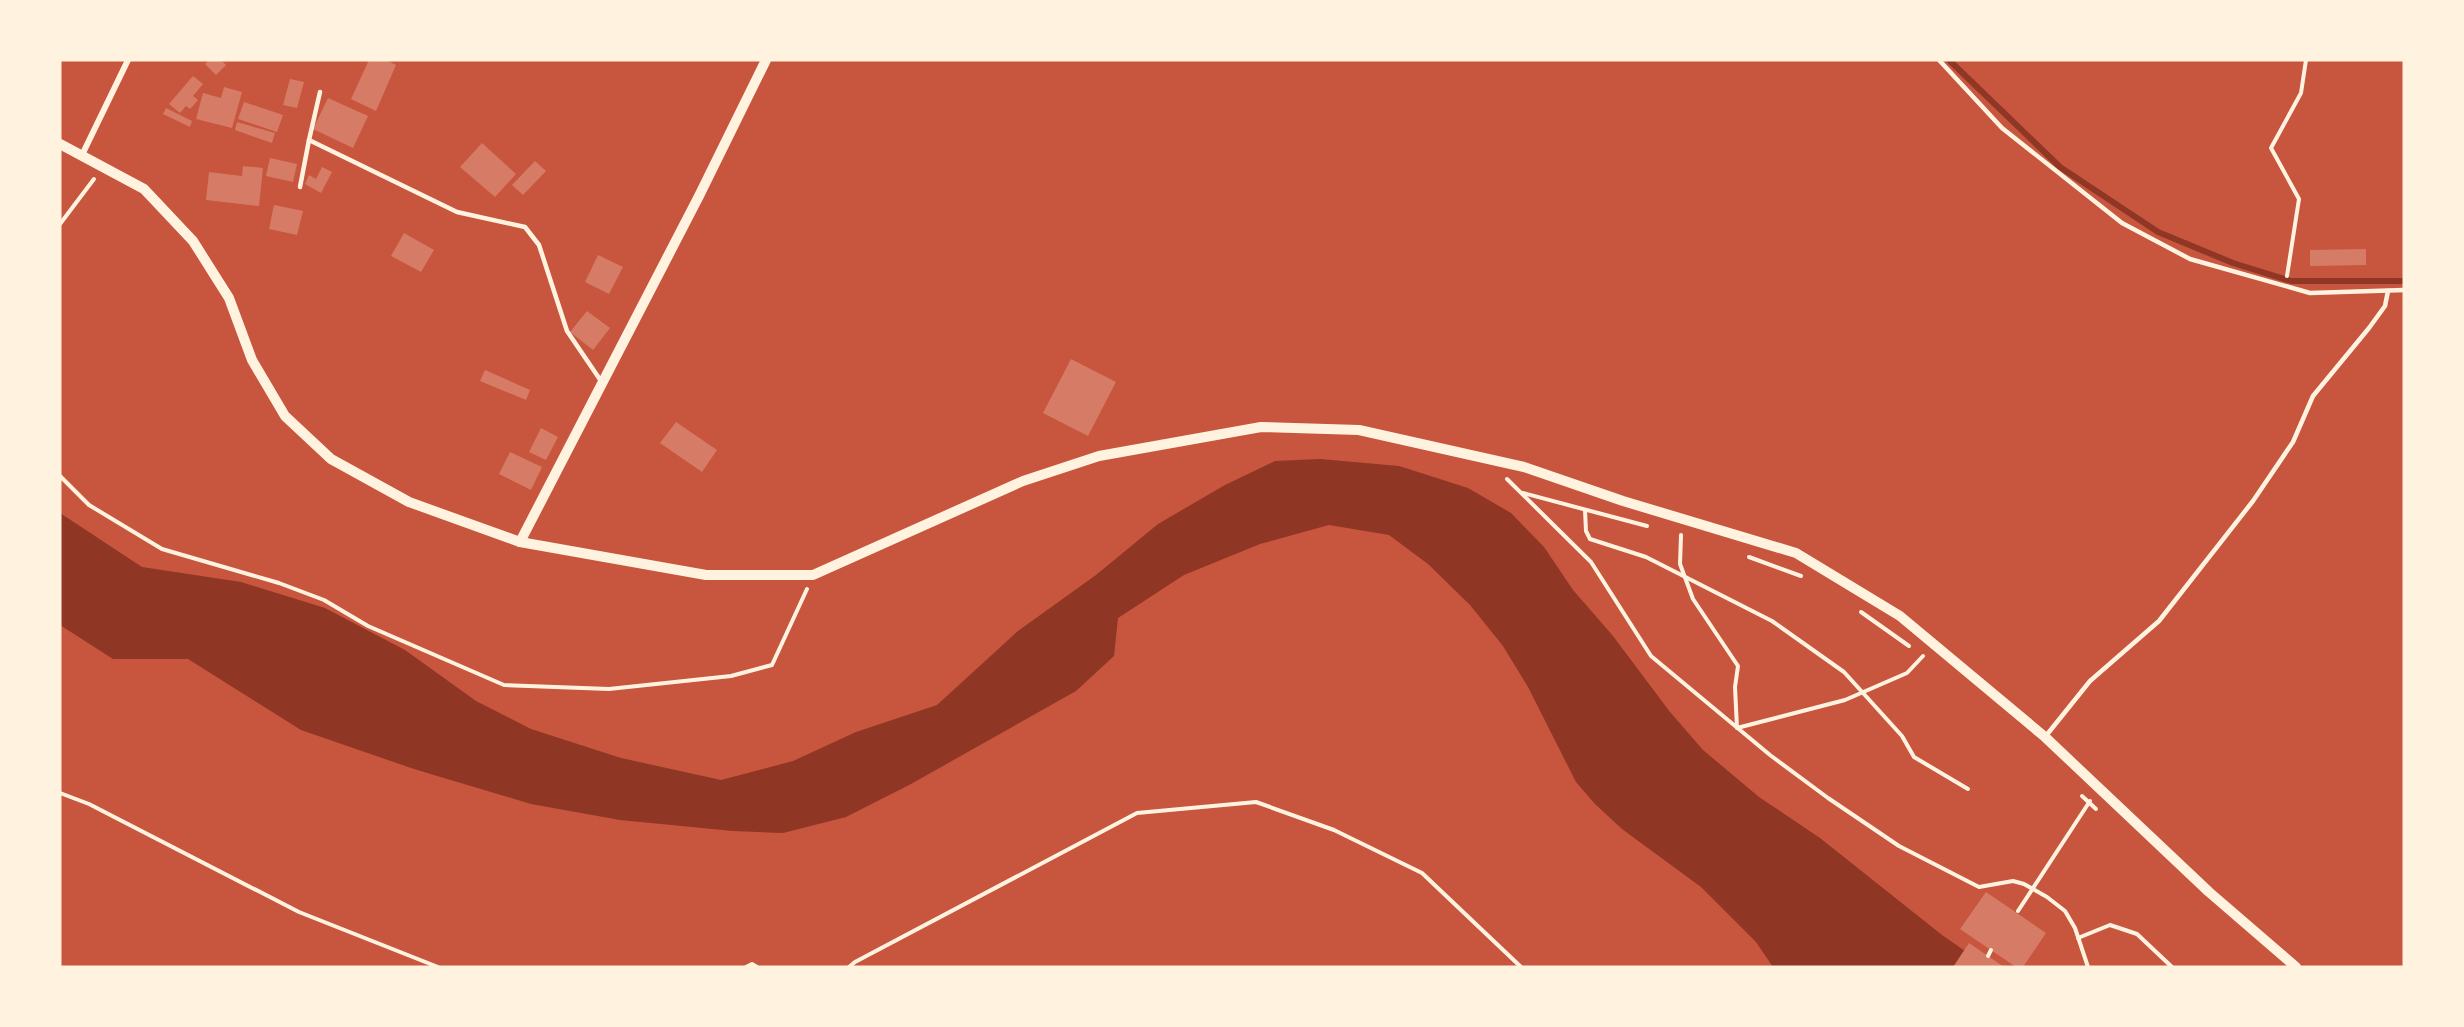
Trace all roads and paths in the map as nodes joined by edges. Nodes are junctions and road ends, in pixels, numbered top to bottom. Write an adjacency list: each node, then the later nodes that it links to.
1 (128, 60): 8 (street)
2 (766, 60): 15 (street)
3 (1939, 60): 14 (lane)
4 (2306, 60): 12 (path)
5 (320, 92): 6 (lane)
6 (309, 140): 10 (lane); 15 (lane)
7 (60, 144): 8 (street)
8 (82, 155): 9 (street)
9 (104, 167): 11 (path); 24 (street)
10 (300, 187)
11 (60, 224)
12 (2287, 277)
13 (2404, 290): 14 (lane)
14 (2388, 291): 34 (lane)
15 (603, 383): 24 (street)
16 (1484, 458): 18 (path); 26 (street); 34 (street)
17 (60, 476): 26 (path)
18 (1523, 493): 19 (path); 33 (path)
19 (1585, 510): 20 (path); 27 (path)
20 (1649, 527)
21 (1670, 532): 22 (path)
22 (1681, 535): 23 (path); 27 (path)
23 (1690, 538)
24 (520, 542): 26 (street)
25 (1741, 554): 28 (path)
26 (813, 575)
27 (1684, 576): 32 (path); 33 (path)
28 (1805, 577)
29 (1855, 608): 30 (path)
30 (1923, 656): 31 (path); 32 (path)
31 (1932, 662)
32 (1863, 692): 33 (path); 37 (path)
33 (1737, 728): 40 (path)
34 (2045, 737): 35 (street)
35 (2099, 787): 39 (path); 50 (street)
36 (2074, 788): 39 (path)
37 (1968, 789)
38 (60, 793): 43 (path)
39 (2089, 803): 40 (path)
40 (2032, 888): 41 (path); 42 (path)
41 (2018, 911)
42 (2078, 938): 48 (path); 49 (path)
43 (438, 967)
44 (746, 967): 45 (path)
45 (757, 967)
46 (849, 967): 47 (path)
47 (1521, 967)
48 (2088, 967)
49 (2172, 967)
50 (2296, 967)

